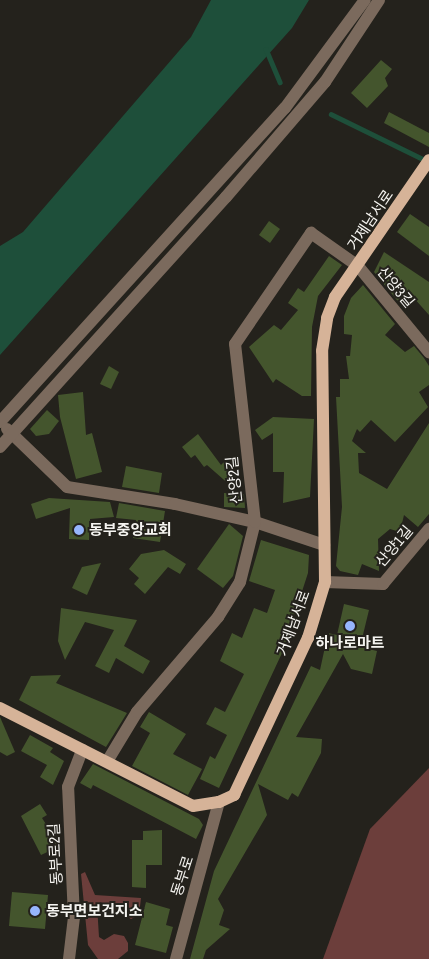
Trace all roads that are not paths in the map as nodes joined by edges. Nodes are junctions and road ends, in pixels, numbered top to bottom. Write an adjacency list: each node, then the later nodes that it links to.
1 (365, 0): 6 (street)
2 (379, 0): 7 (street)
3 (429, 161): 4 (main road, 거제남서로)
4 (358, 266): 5 (street, 산양3길); 9 (street, 산양2길); 11 (main road, 거제남서로)
5 (429, 352)
6 (0, 422): 7 (street)
7 (12, 434): 8 (street); 9 (street)
8 (0, 447)
9 (255, 522): 11 (street); 15 (street, 산양2길)
10 (429, 529): 12 (street, 산양1길)
11 (324, 545): 12 (main road, 거제남서로)
12 (325, 582): 16 (main road, 거제남서로)
13 (0, 708): 14 (main road, 거제남서로)
14 (82, 750): 15 (main road, 거제남서로); 17 (street, 동부로2길)
15 (108, 760): 16 (main road, 거제남서로)
16 (219, 802): 18 (street, 동부로)
17 (69, 959)
18 (176, 959)

